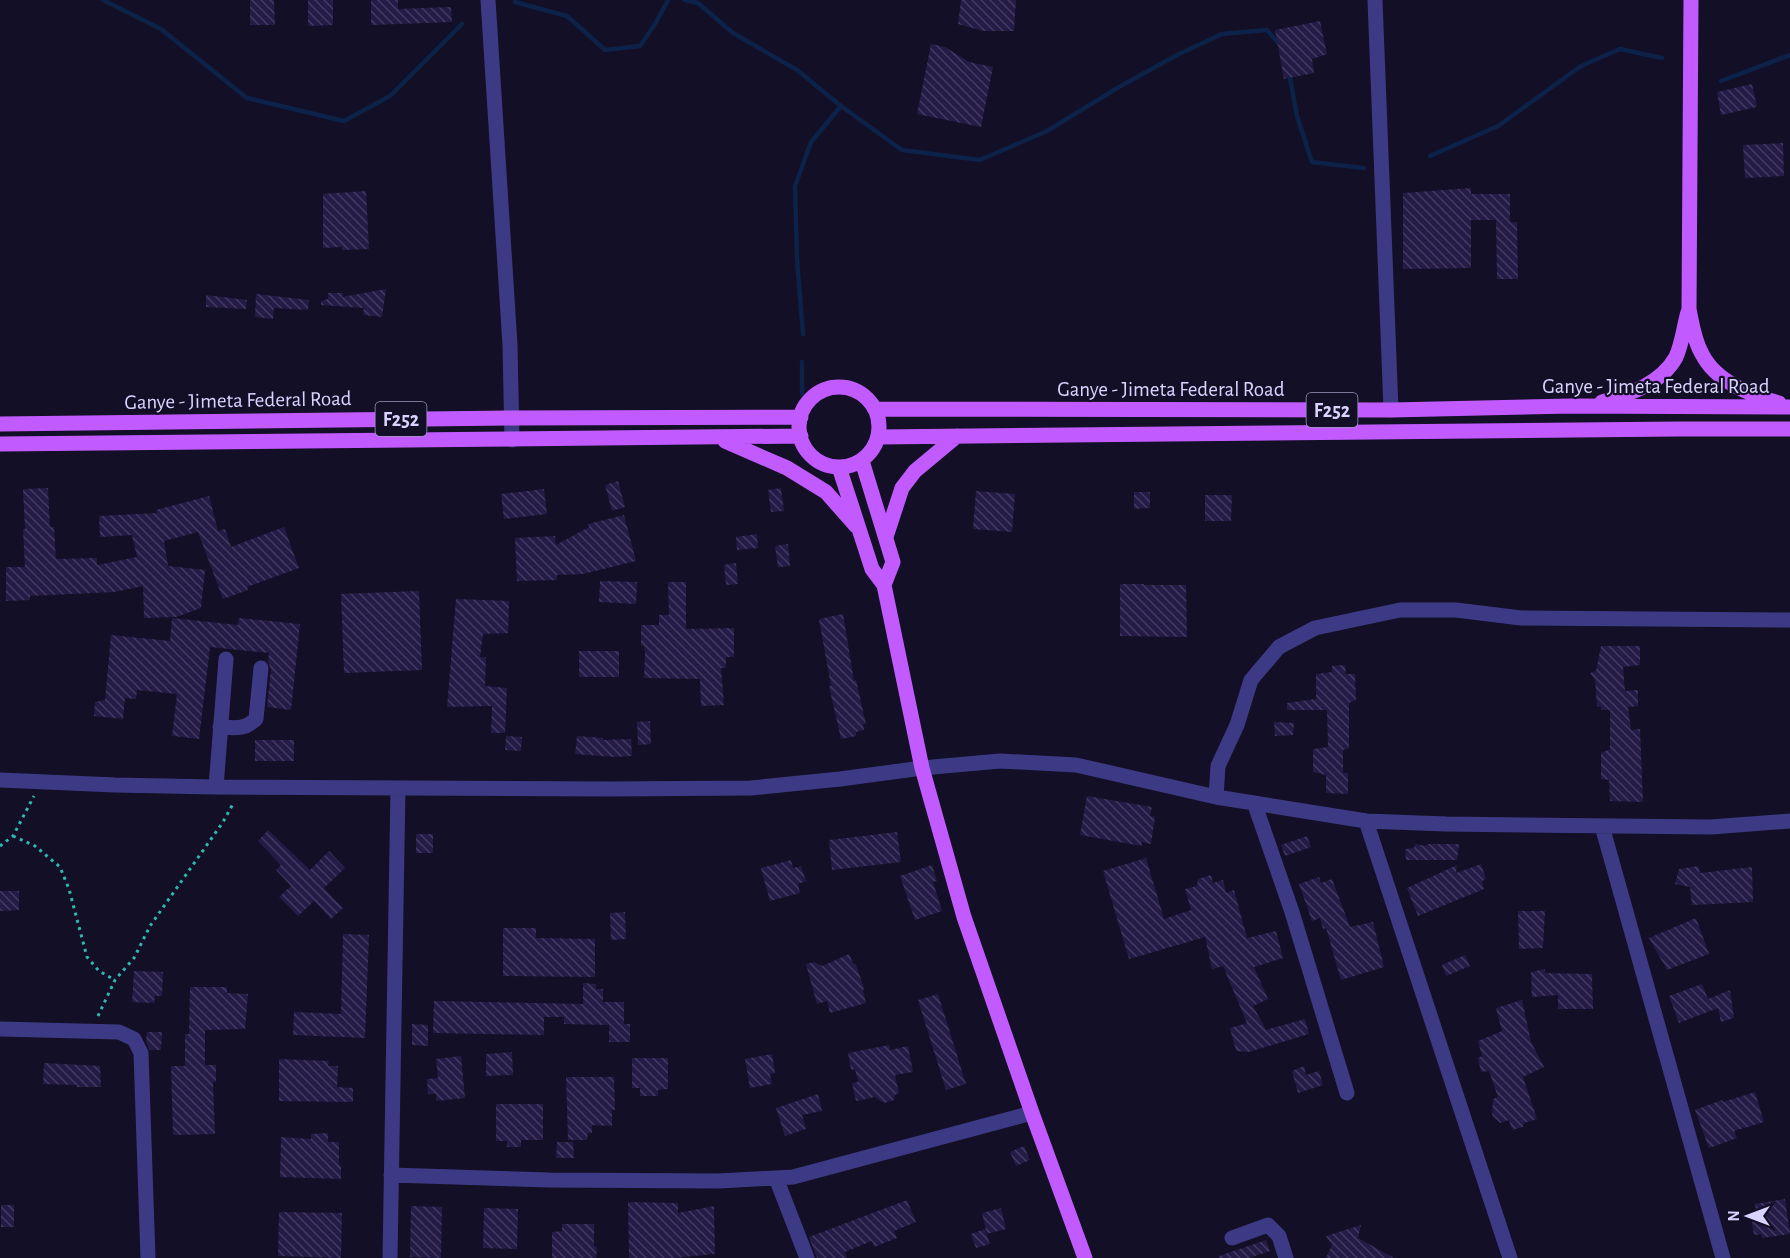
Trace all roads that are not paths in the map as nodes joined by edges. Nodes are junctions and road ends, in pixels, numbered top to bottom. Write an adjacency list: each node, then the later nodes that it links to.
1 (488, 0): 10 (street)
2 (1375, 0): 8 (street)
3 (1691, 0): 4 (main road)
4 (1689, 309): 5 (main road); 6 (main road)
5 (1572, 406): 6 (main road, Ganye - Jimeta Federal Road / F252); 8 (main road, Ganye - Jimeta Federal Road / F252)
6 (1790, 406)
7 (875, 409): 8 (main road, Ganye - Jimeta Federal Road / F252); 9 (main road); 15 (main road)
8 (1391, 410)
9 (801, 417): 10 (main road, Ganye - Jimeta Federal Road / F252); 13 (main road)
10 (512, 418): 11 (main road, Ganye - Jimeta Federal Road / F252); 17 (street)
11 (0, 424)
12 (1790, 429): 14 (main road, Ganye - Jimeta Federal Road / F252)
13 (801, 436): 16 (main road, Ganye - Jimeta Federal Road / F252); 20 (main road)
14 (957, 436): 15 (main road, Ganye - Jimeta Federal Road / F252); 22 (main road)
15 (878, 437): 19 (main road)
16 (720, 438): 17 (main road, Ganye - Jimeta Federal Road / F252); 21 (main road)
17 (512, 440): 18 (main road, Ganye - Jimeta Federal Road / F252)
18 (0, 444)
19 (862, 461): 20 (main road); 22 (main road)
20 (839, 467): 21 (main road)
21 (861, 532): 23 (main road)
22 (886, 537): 23 (main road)
23 (884, 585): 28 (main road)
24 (1790, 620): 32 (street)
25 (226, 659): 27 (street)
26 (261, 669): 27 (street)
27 (220, 727): 30 (street)
28 (922, 768): 31 (street); 32 (street); 39 (main road)
29 (0, 780): 30 (street)
30 (216, 787): 31 (street)
31 (398, 788): 40 (street)
32 (1216, 797): 33 (street)
33 (1255, 805): 34 (street); 38 (street)
34 (1366, 821): 36 (street); 48 (street)
35 (1790, 821): 36 (street)
36 (1602, 826): 49 (street)
37 (0, 1029): 43 (street)
38 (1347, 1093)
39 (1032, 1113): 41 (street); 46 (main road)
40 (391, 1176): 41 (street); 44 (street)
41 (776, 1178): 45 (street)
42 (1232, 1238): 47 (street)
43 (148, 1258)
44 (390, 1258)
45 (807, 1258)
46 (1085, 1258)
47 (1286, 1258)
48 (1510, 1258)
49 (1722, 1258)

